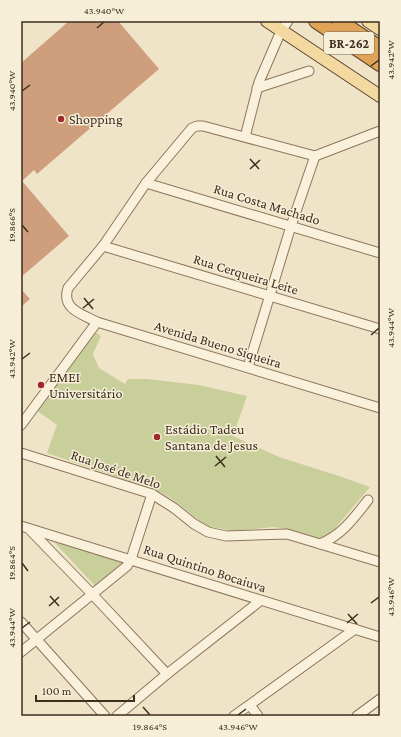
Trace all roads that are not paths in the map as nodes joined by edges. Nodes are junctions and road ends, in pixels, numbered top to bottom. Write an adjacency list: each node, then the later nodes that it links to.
1 (267, 21): 5 (main road)
2 (339, 21): 7 (highway, BR-262)
3 (368, 21): 6 (main road)
4 (317, 22): 8 (highway, BR-262)
5 (285, 26): 10 (street); 11 (main road)
6 (380, 29)
7 (380, 48)
8 (380, 64)
9 (309, 71): 10 (street)
10 (257, 88): 13 (street)
11 (380, 96)
12 (380, 131): 14 (street)
13 (245, 137): 14 (street); 15 (street)
14 (315, 156): 16 (street)
15 (146, 183): 16 (street, Rua Costa Machado); 17 (street)
16 (291, 226): 18 (street, Rua Costa Machado); 19 (street)
17 (103, 246): 19 (street, Rua Cerqueira Leite); 20 (street, Avenida Bueno Siqueira)
18 (380, 253)
19 (270, 295): 21 (street, Rua Cerqueira Leite); 22 (street)
20 (97, 322): 22 (street, Avenida Bueno Siqueira); 25 (street)
21 (380, 329)
22 (248, 367): 23 (street, Avenida Bueno Siqueira)
23 (378, 407): 24 (street)
24 (380, 415)
25 (21, 425)
26 (21, 453): 27 (street, Rua José de Melo)
27 (152, 494): 30 (street, Rua José de Melo); 31 (street)
28 (368, 500): 30 (street)
29 (24, 527): 31 (street, Rua Quintino Bocaiuva); 33 (street)
30 (320, 544): 32 (street, Rua José de Melo)
31 (131, 559): 33 (street); 34 (street, Rua Quintino Bocaiuva)
32 (380, 562)
33 (93, 595): 38 (street); 40 (street)
34 (260, 601): 36 (street, Rua Quintino Bocaiuva); 40 (street)
35 (21, 622): 38 (street)
36 (355, 629): 37 (street, Rua Quintino Bocaiuva); 42 (street)
37 (380, 637)
38 (36, 639): 39 (street); 43 (street)
39 (21, 652)
40 (167, 674): 44 (street)
41 (380, 699): 47 (street)
42 (250, 704): 45 (street); 46 (street)
43 (105, 716)
44 (117, 716)
45 (234, 716)
46 (258, 716)
47 (357, 716)

